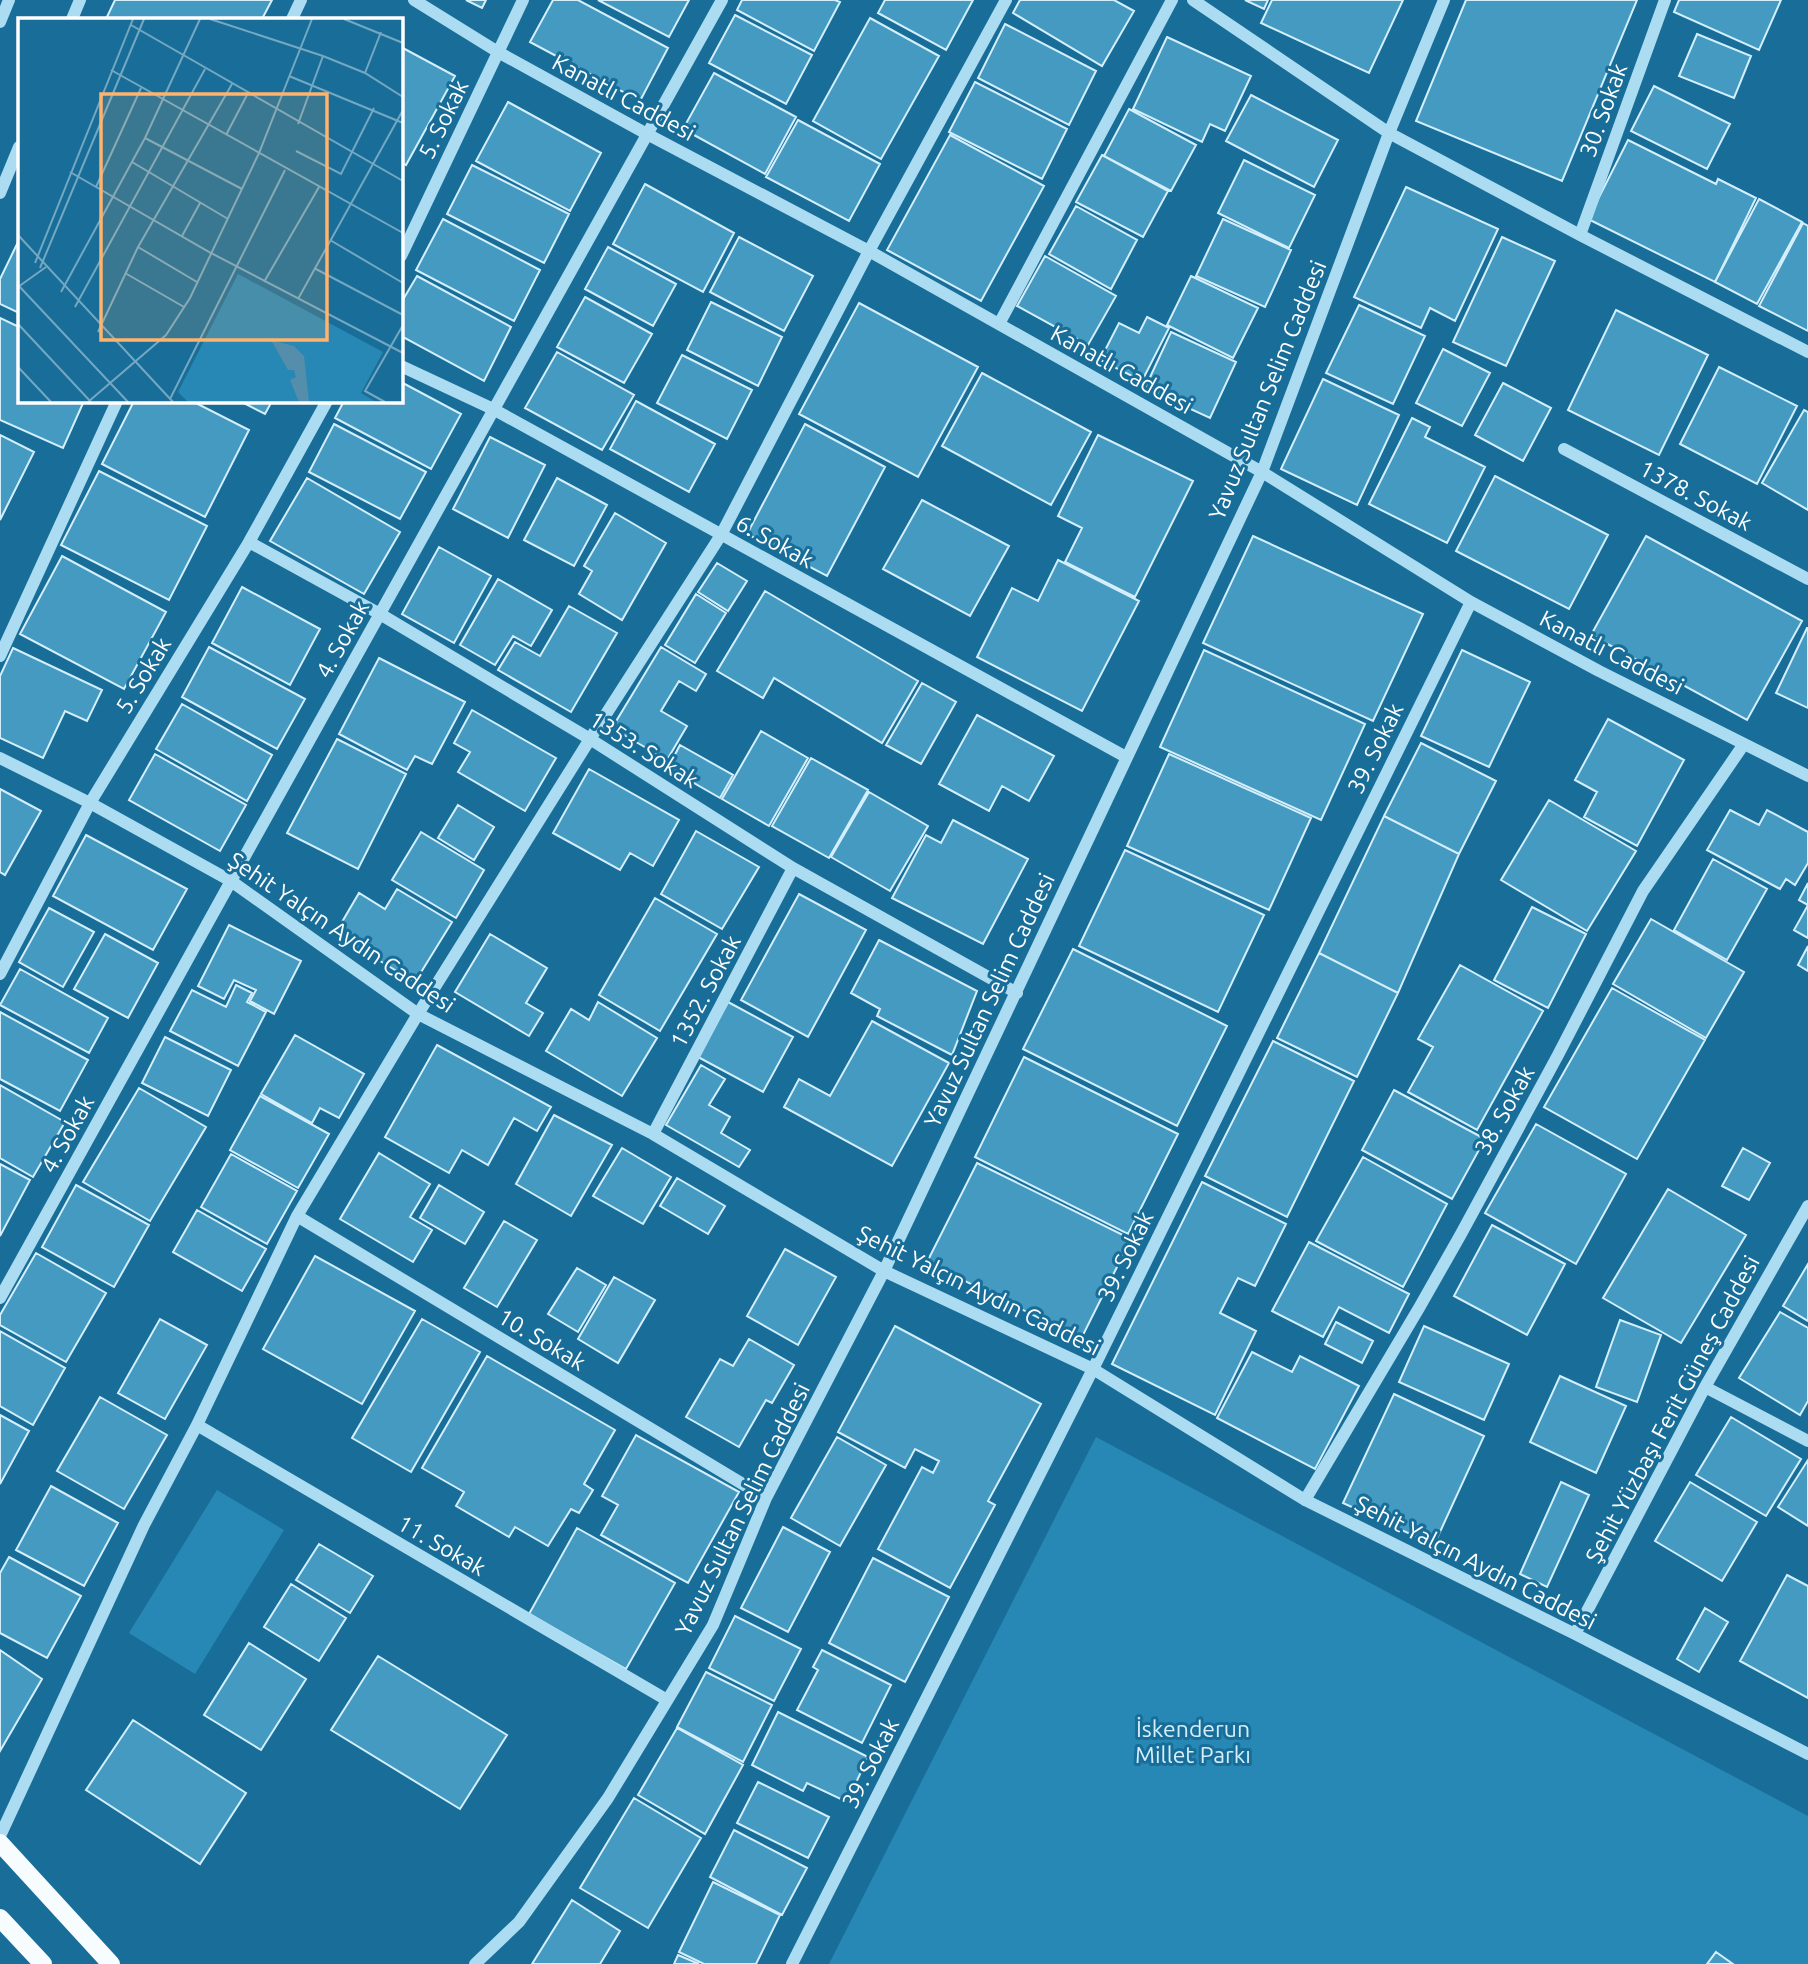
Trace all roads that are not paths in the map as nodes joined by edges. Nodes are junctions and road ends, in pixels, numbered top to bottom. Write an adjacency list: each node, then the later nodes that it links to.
1 (9, 0): 14 (street)
2 (80, 0): 12 (street)
3 (301, 0): 13 (street)
4 (414, 0): 15 (street, Kanatlı Caddesi)
5 (523, 0): 15 (street, 5. Sokak)
6 (722, 0): 17 (street, 4. Sokak)
7 (1006, 0): 21 (street)
8 (1172, 0): 23 (street)
9 (1193, 0): 16 (street)
10 (1444, 0): 16 (street, Yavuz Sultan Selim Caddesi)
11 (1665, 0): 20 (street, 30. Sokak)
12 (72, 18)
13 (292, 18)
14 (0, 22)
15 (498, 52): 17 (street, Kanatlı Caddesi); 22 (street, 5. Sokak)
16 (1389, 133): 20 (street); 30 (street, Yavuz Sultan Selim Caddesi)
17 (648, 134): 21 (street, Kanatlı Caddesi); 28 (street, 4. Sokak)
18 (18, 149): 19 (street)
19 (0, 193)
20 (1580, 235): 24 (street)
21 (869, 251): 23 (street, Kanatlı Caddesi); 31 (street)
22 (402, 254)
23 (999, 324): 30 (street, Kanatlı Caddesi)
24 (1808, 352)
25 (402, 366): 28 (street, 6. Sokak)
26 (117, 402): 36 (street)
27 (326, 402): 32 (street, 5. Sokak)
28 (493, 410): 31 (street, 6. Sokak); 35 (street, 4. Sokak)
29 (1564, 449): 33 (street, 1378. Sokak)
30 (1262, 472): 34 (street, Kanatlı Caddesi); 39 (street, Yavuz Sultan Selim Caddesi)
31 (721, 535): 37 (street); 39 (street, 6. Sokak)
32 (249, 542): 35 (street, 1353. Sokak); 42 (street, 5. Sokak)
33 (1808, 579)
34 (1471, 602): 38 (street, Kanatlı Caddesi); 53 (street, 39. Sokak)
35 (380, 614): 37 (street, 1353. Sokak); 44 (street, 4. Sokak)
36 (0, 656)
37 (590, 739): 43 (street, 1353. Sokak); 47 (street)
38 (1744, 744): 41 (street, Kanatlı Caddesi); 58 (street, 38. Sokak)
39 (1126, 757): 46 (street, Yavuz Sultan Selim Caddesi)
40 (0, 758): 42 (street, Şehit Yalçın Aydın Caddesi)
41 (1808, 776)
42 (90, 803): 44 (street, Şehit Yalçın Aydın Caddesi); 45 (street, 5. Sokak)
43 (793, 868): 46 (street, 1353. Sokak); 48 (street, 1352. Sokak)
44 (231, 881): 47 (street, Şehit Yalçın Aydın Caddesi); 52 (street, 4. Sokak)
45 (0, 974)
46 (1017, 993): 51 (street, Yavuz Sultan Selim Caddesi)
47 (418, 1014): 48 (street, Şehit Yalçın Aydın Caddesi); 50 (street)
48 (653, 1134): 51 (street, Şehit Yalçın Aydın Caddesi)
49 (1808, 1206): 54 (street, Şehit Yüzbaşı Ferit Güneş Caddesi)
50 (297, 1216): 55 (street); 57 (street, 10. Sokak)
51 (884, 1271): 53 (street, Şehit Yalçın Aydın Caddesi); 57 (street, Yavuz Sultan Selim Caddesi)
52 (0, 1298)
53 (1093, 1369): 58 (street, Şehit Yalçın Aydın Caddesi); 68 (street, 39. Sokak)
54 (1705, 1387): 56 (street); 59 (street, Şehit Yüzbaşı Ferit Güneş Caddesi)
55 (197, 1425): 60 (street, 11. Sokak); 62 (street)
56 (1808, 1441)
57 (766, 1498): 60 (street, Yavuz Sultan Selim Caddesi)
58 (1306, 1500): 59 (street, Şehit Yalçın Aydın Caddesi)
59 (1575, 1634): 61 (street, Şehit Yalçın Aydın Caddesi)
60 (667, 1700): 67 (street, Yavuz Sultan Selim Caddesi)
61 (1808, 1755)
62 (0, 1836)
63 (0, 1843): 66 (main road)
64 (0, 1918): 65 (main road)
65 (43, 1964)
66 (111, 1964)
67 (475, 1964)
68 (792, 1964)

